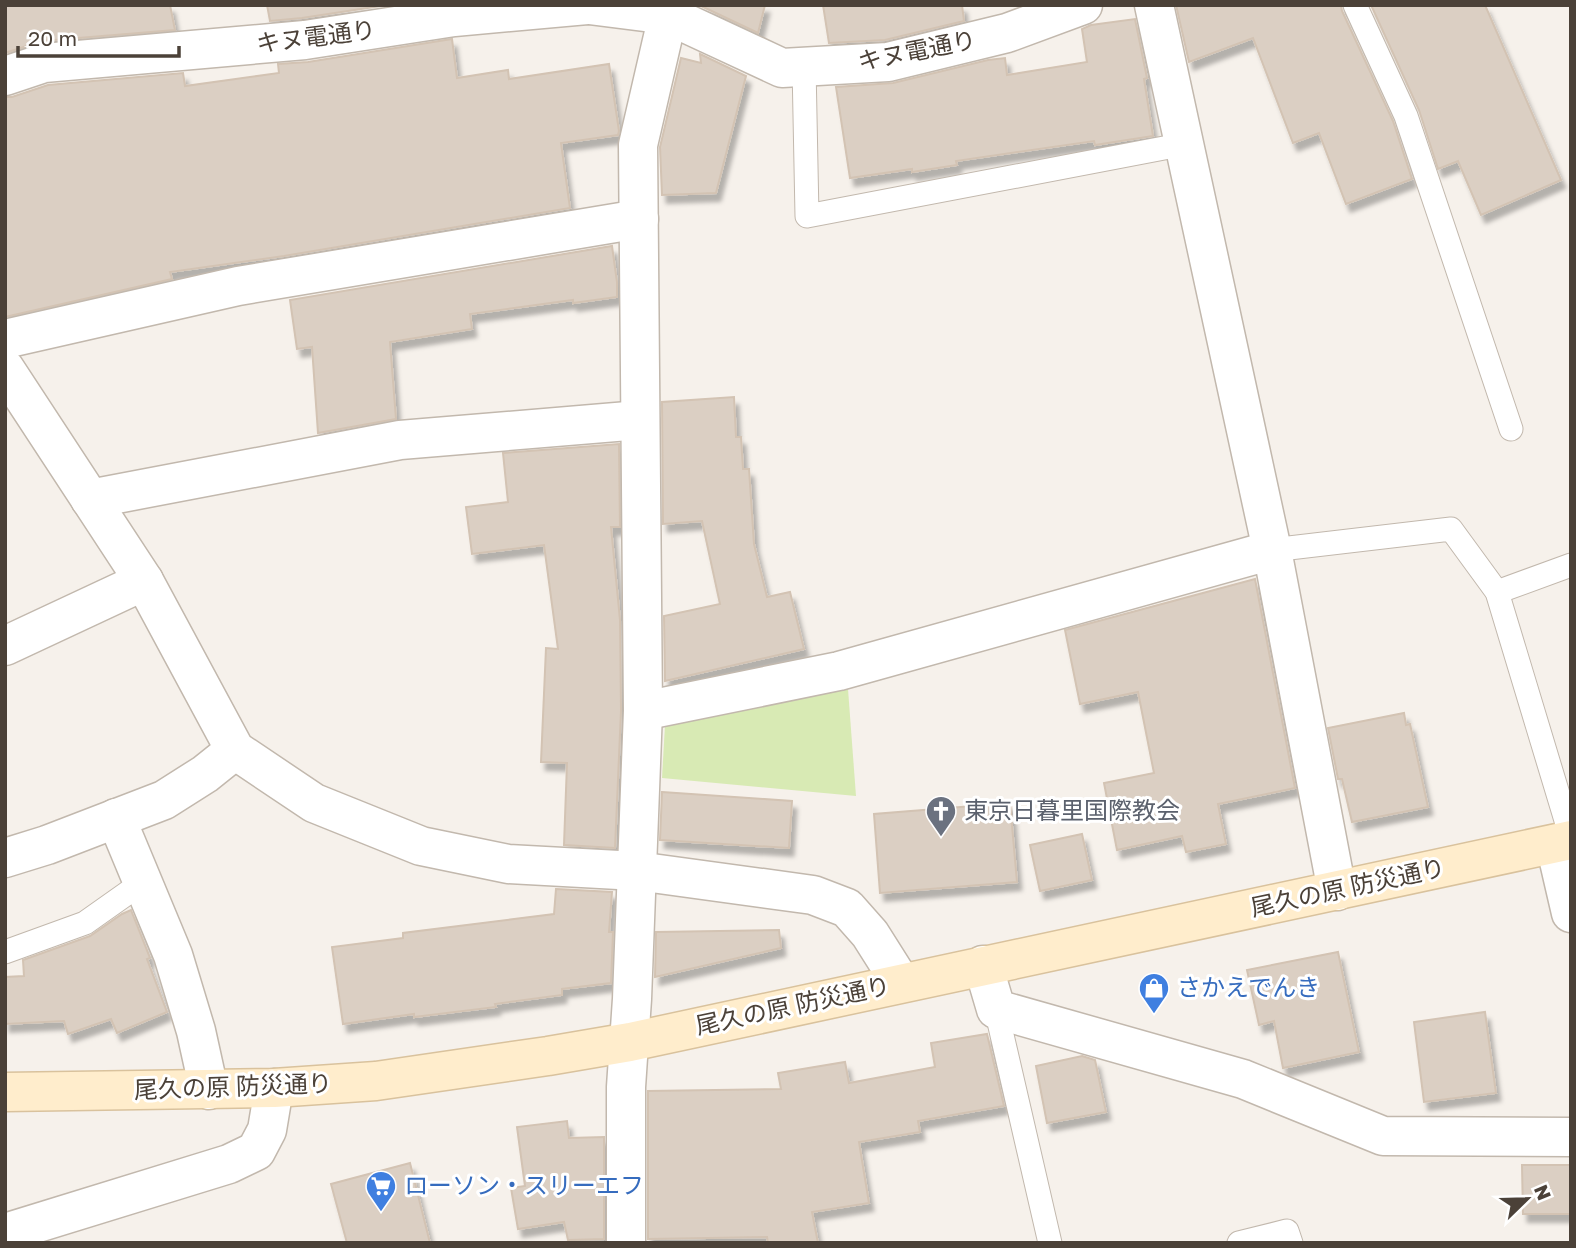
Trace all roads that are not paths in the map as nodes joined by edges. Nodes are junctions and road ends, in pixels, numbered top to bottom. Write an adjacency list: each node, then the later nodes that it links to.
1 (588, 5): 5 (street, キヌ電通り); 7 (street, キヌ電通り)
2 (1083, 5): 6 (street, キヌ電通り)
3 (1154, 5): 8 (street)
4 (1354, 5): 13 (lane)
5 (668, 10): 6 (street, キヌ電通り); 9 (street)
6 (804, 66): 8 (lane)
7 (5, 76)
8 (1185, 144): 15 (street)
9 (639, 219): 10 (street); 12 (street)
10 (5, 340)
11 (5, 369): 14 (street)
12 (640, 420): 14 (street); 20 (street)
13 (1511, 429)
14 (90, 499): 17 (street)
15 (1272, 550): 18 (lane); 20 (street); 27 (street)
16 (1571, 565): 18 (lane)
17 (144, 581): 19 (street); 21 (street)
18 (1497, 592): 23 (lane)
19 (5, 646)
20 (643, 710): 25 (street)
21 (235, 750): 22 (street); 25 (street)
22 (116, 818): 24 (street); 26 (street)
23 (1565, 840): 27 (street, 尾久の原 防災通り); 28 (street)
24 (5, 858)
25 (637, 871): 31 (street); 33 (street)
26 (143, 882): 29 (lane); 35 (street)
27 (1337, 891): 30 (street, 尾久の原 防災通り)
28 (1571, 913)
29 (5, 952)
30 (983, 965): 31 (street, 尾久の原 防災通り); 32 (street)
31 (901, 983): 33 (street, 尾久の原 防災通り)
32 (996, 1009): 37 (street); 40 (lane)
33 (630, 1042): 34 (street, 尾久の原 防災通り); 39 (street)
34 (274, 1088): 35 (street, 尾久の原 防災通り); 38 (street)
35 (209, 1090): 36 (street, 尾久の原 防災通り)
36 (5, 1092)
37 (1571, 1137)
38 (5, 1233)
39 (626, 1243)
40 (1050, 1243)
41 (1239, 1243): 42 (lane)
42 (1291, 1243)

